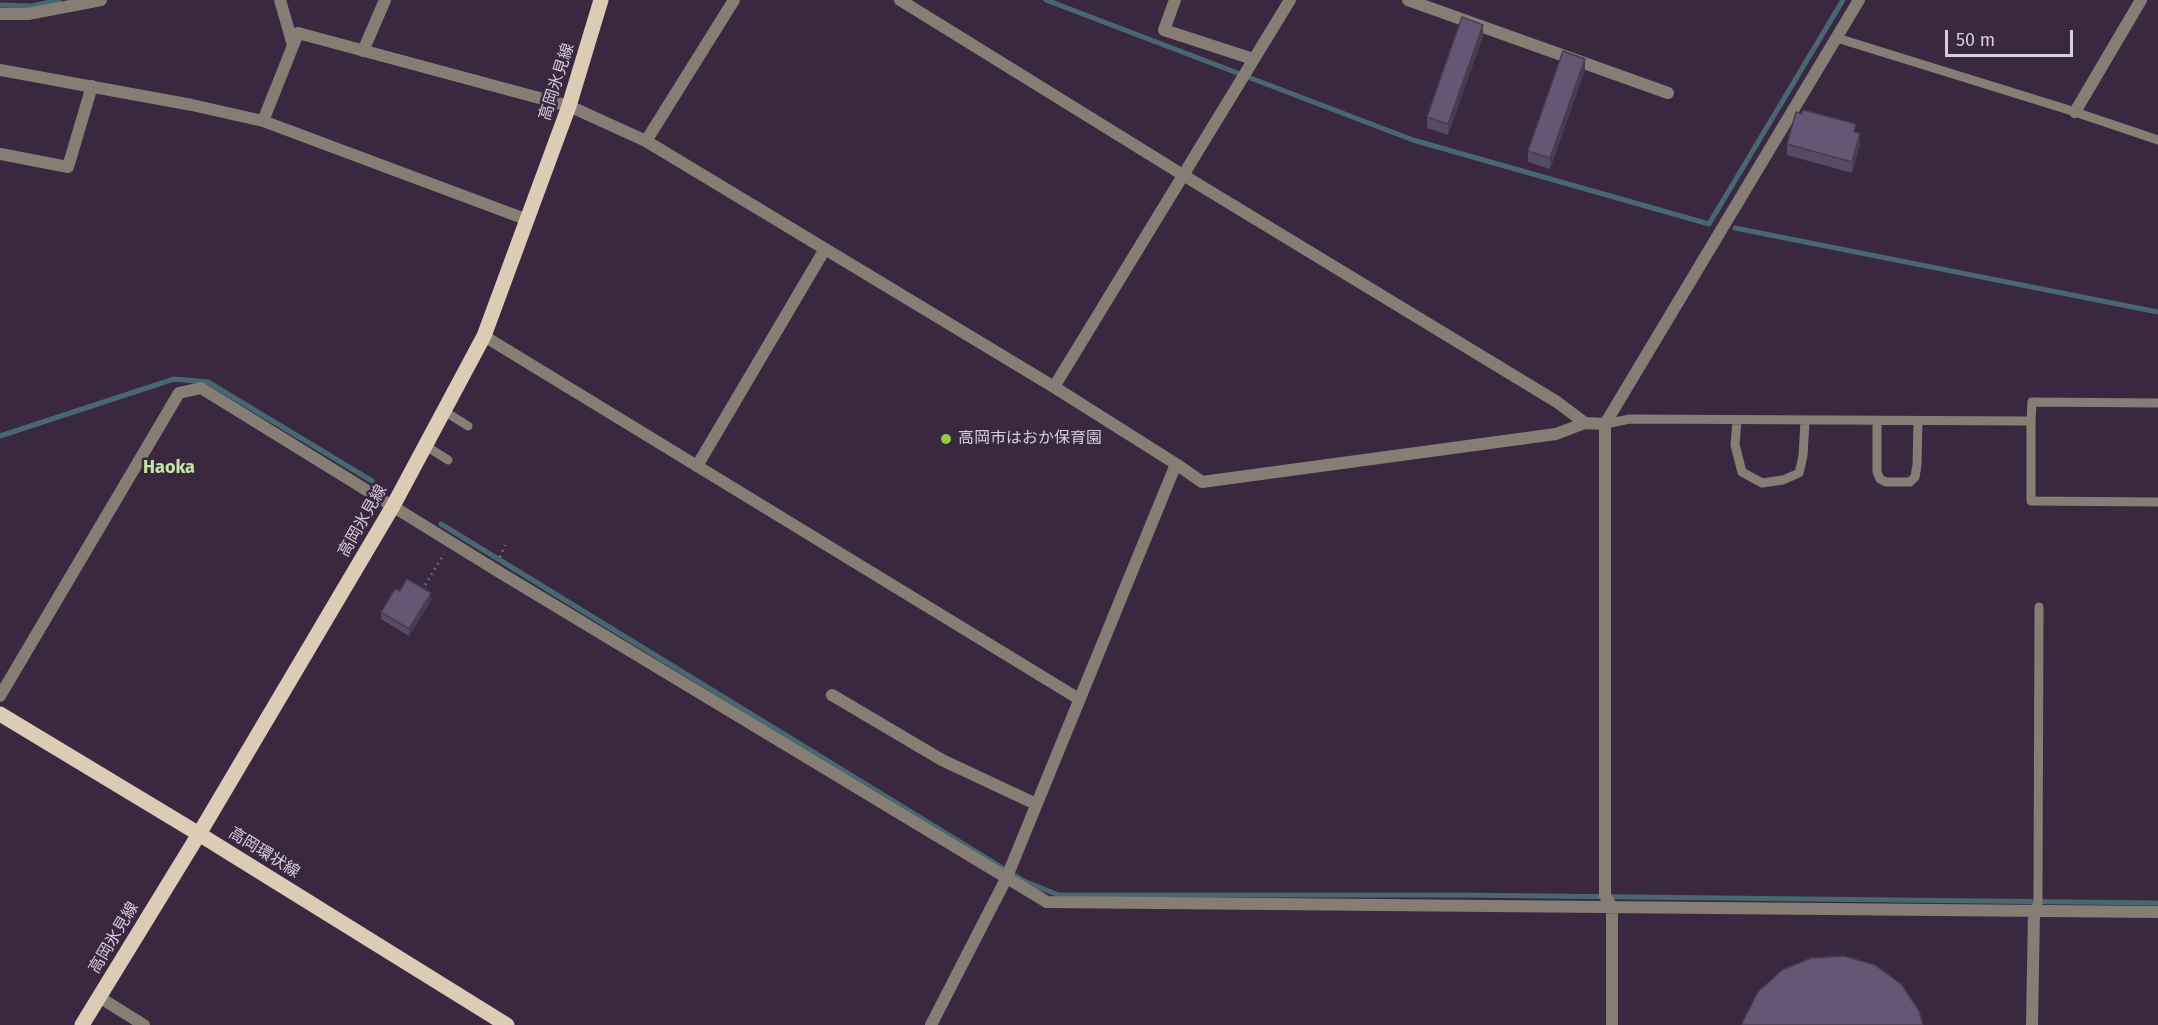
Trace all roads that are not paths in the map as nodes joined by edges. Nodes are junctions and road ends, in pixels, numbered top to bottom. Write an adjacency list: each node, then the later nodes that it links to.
1 (101, 0): 12 (street)
2 (280, 0): 14 (street)
3 (385, 0): 15 (street)
4 (601, 0): 20 (main road, 高岡氷見線)
5 (734, 0): 24 (street)
6 (900, 0): 26 (street)
7 (1175, 0): 16 (street)
8 (1290, 0): 16 (street)
9 (1408, 0): 19 (street)
10 (1859, 0): 13 (street)
11 (2141, 0): 21 (street)
12 (0, 14)
13 (1837, 38): 21 (lane); 39 (street)
14 (293, 45): 15 (street); 22 (street)
15 (363, 51): 20 (street)
16 (1252, 62): 26 (street)
17 (0, 70): 18 (street)
18 (92, 86): 22 (street); 25 (street)
19 (1668, 93)
20 (569, 106): 24 (street); 27 (main road, 高岡氷見線)
21 (2075, 112): 23 (lane)
22 (263, 121): 27 (street)
23 (2158, 140)
24 (646, 141): 28 (street)
25 (0, 154)
26 (1183, 175): 30 (street); 38 (street)
27 (528, 220): 29 (main road, 高岡氷見線)
28 (825, 249): 30 (street); 44 (street)
29 (484, 336): 32 (main road, 高岡氷見線); 44 (street)
30 (1054, 387): 43 (street)
31 (2158, 403): 37 (lane)
32 (444, 411): 40 (lane); 41 (main road, 高岡氷見線)
33 (1737, 420): 34 (lane); 34 (lane); 39 (lane)
34 (1805, 421): 35 (lane)
35 (1877, 421): 36 (lane); 36 (lane)
36 (1918, 421): 37 (lane)
37 (2031, 421): 45 (lane)
38 (1585, 423): 39 (street); 43 (street)
39 (1605, 424): 56 (street)
40 (468, 426)
41 (426, 446): 42 (lane); 46 (main road, 高岡氷見線)
42 (448, 460)
43 (1176, 464): 50 (street)
44 (697, 466): 50 (street)
45 (2158, 502)
46 (393, 506): 49 (street); 53 (main road, 高岡氷見線); 54 (street)
47 (2039, 607): 55 (lane)
48 (832, 695): 52 (street)
49 (0, 696)
50 (1079, 699): 52 (street)
51 (0, 714): 53 (main road, 高岡環状線)
52 (1036, 804): 54 (street)
53 (199, 834): 58 (main road, 高岡氷見線); 61 (main road, 高岡環状線)
54 (1006, 877): 56 (street); 62 (street)
55 (2037, 902): 56 (street); 57 (street); 64 (street)
56 (1612, 907): 63 (street)
57 (2158, 912)
58 (99, 997): 59 (main road, 高岡氷見線); 60 (street)
59 (81, 1025)
60 (144, 1025)
61 (507, 1025)
62 (931, 1025)
63 (1612, 1025)
64 (2032, 1025)

